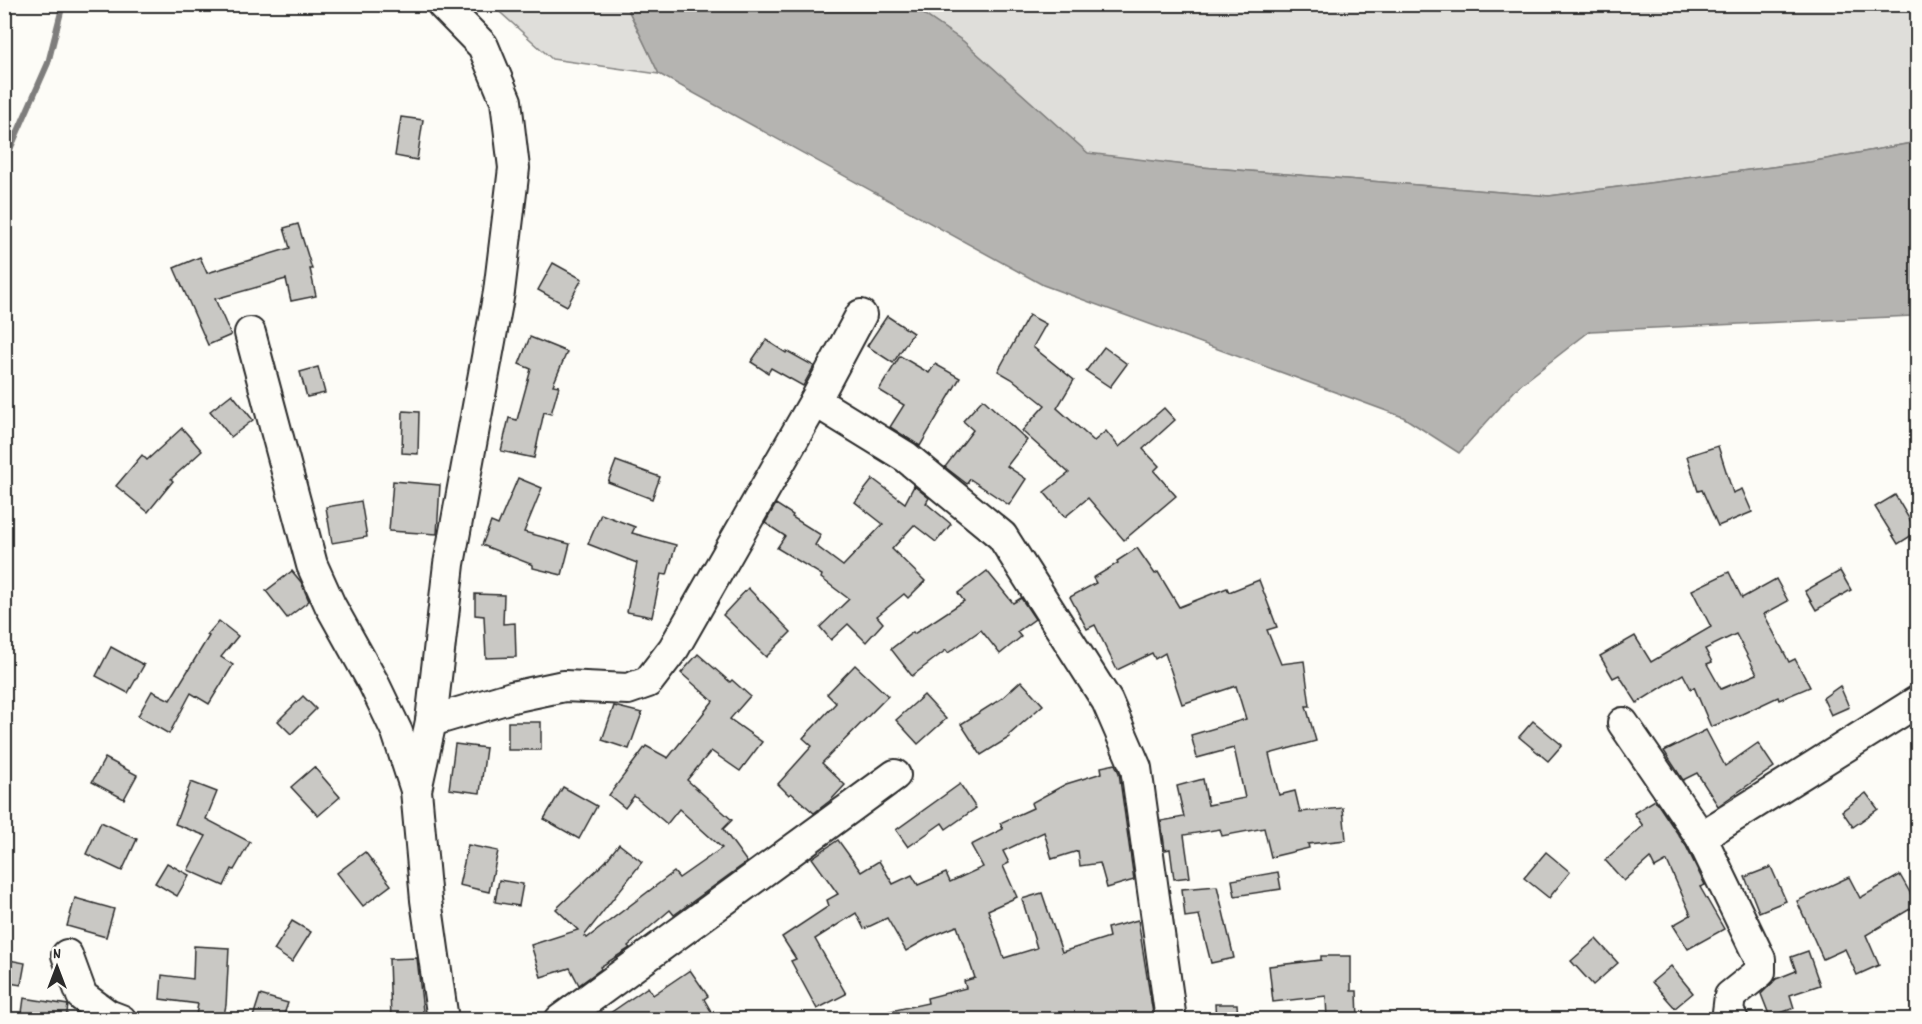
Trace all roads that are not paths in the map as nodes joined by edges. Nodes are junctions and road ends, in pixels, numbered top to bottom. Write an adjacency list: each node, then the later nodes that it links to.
1 (442, 4): 6 (street)
2 (861, 315): 4 (street)
3 (250, 333): 9 (street)
4 (815, 401): 6 (street); 15 (street)
5 (1917, 700): 10 (street)
6 (430, 721): 9 (street)
7 (1623, 723): 10 (street)
8 (895, 774): 14 (street)
9 (416, 790): 13 (street)
10 (1701, 837): 16 (street)
11 (67, 955): 12 (street)
12 (121, 1020)
13 (443, 1020)
14 (560, 1020)
15 (1171, 1020)
16 (1733, 1020)

